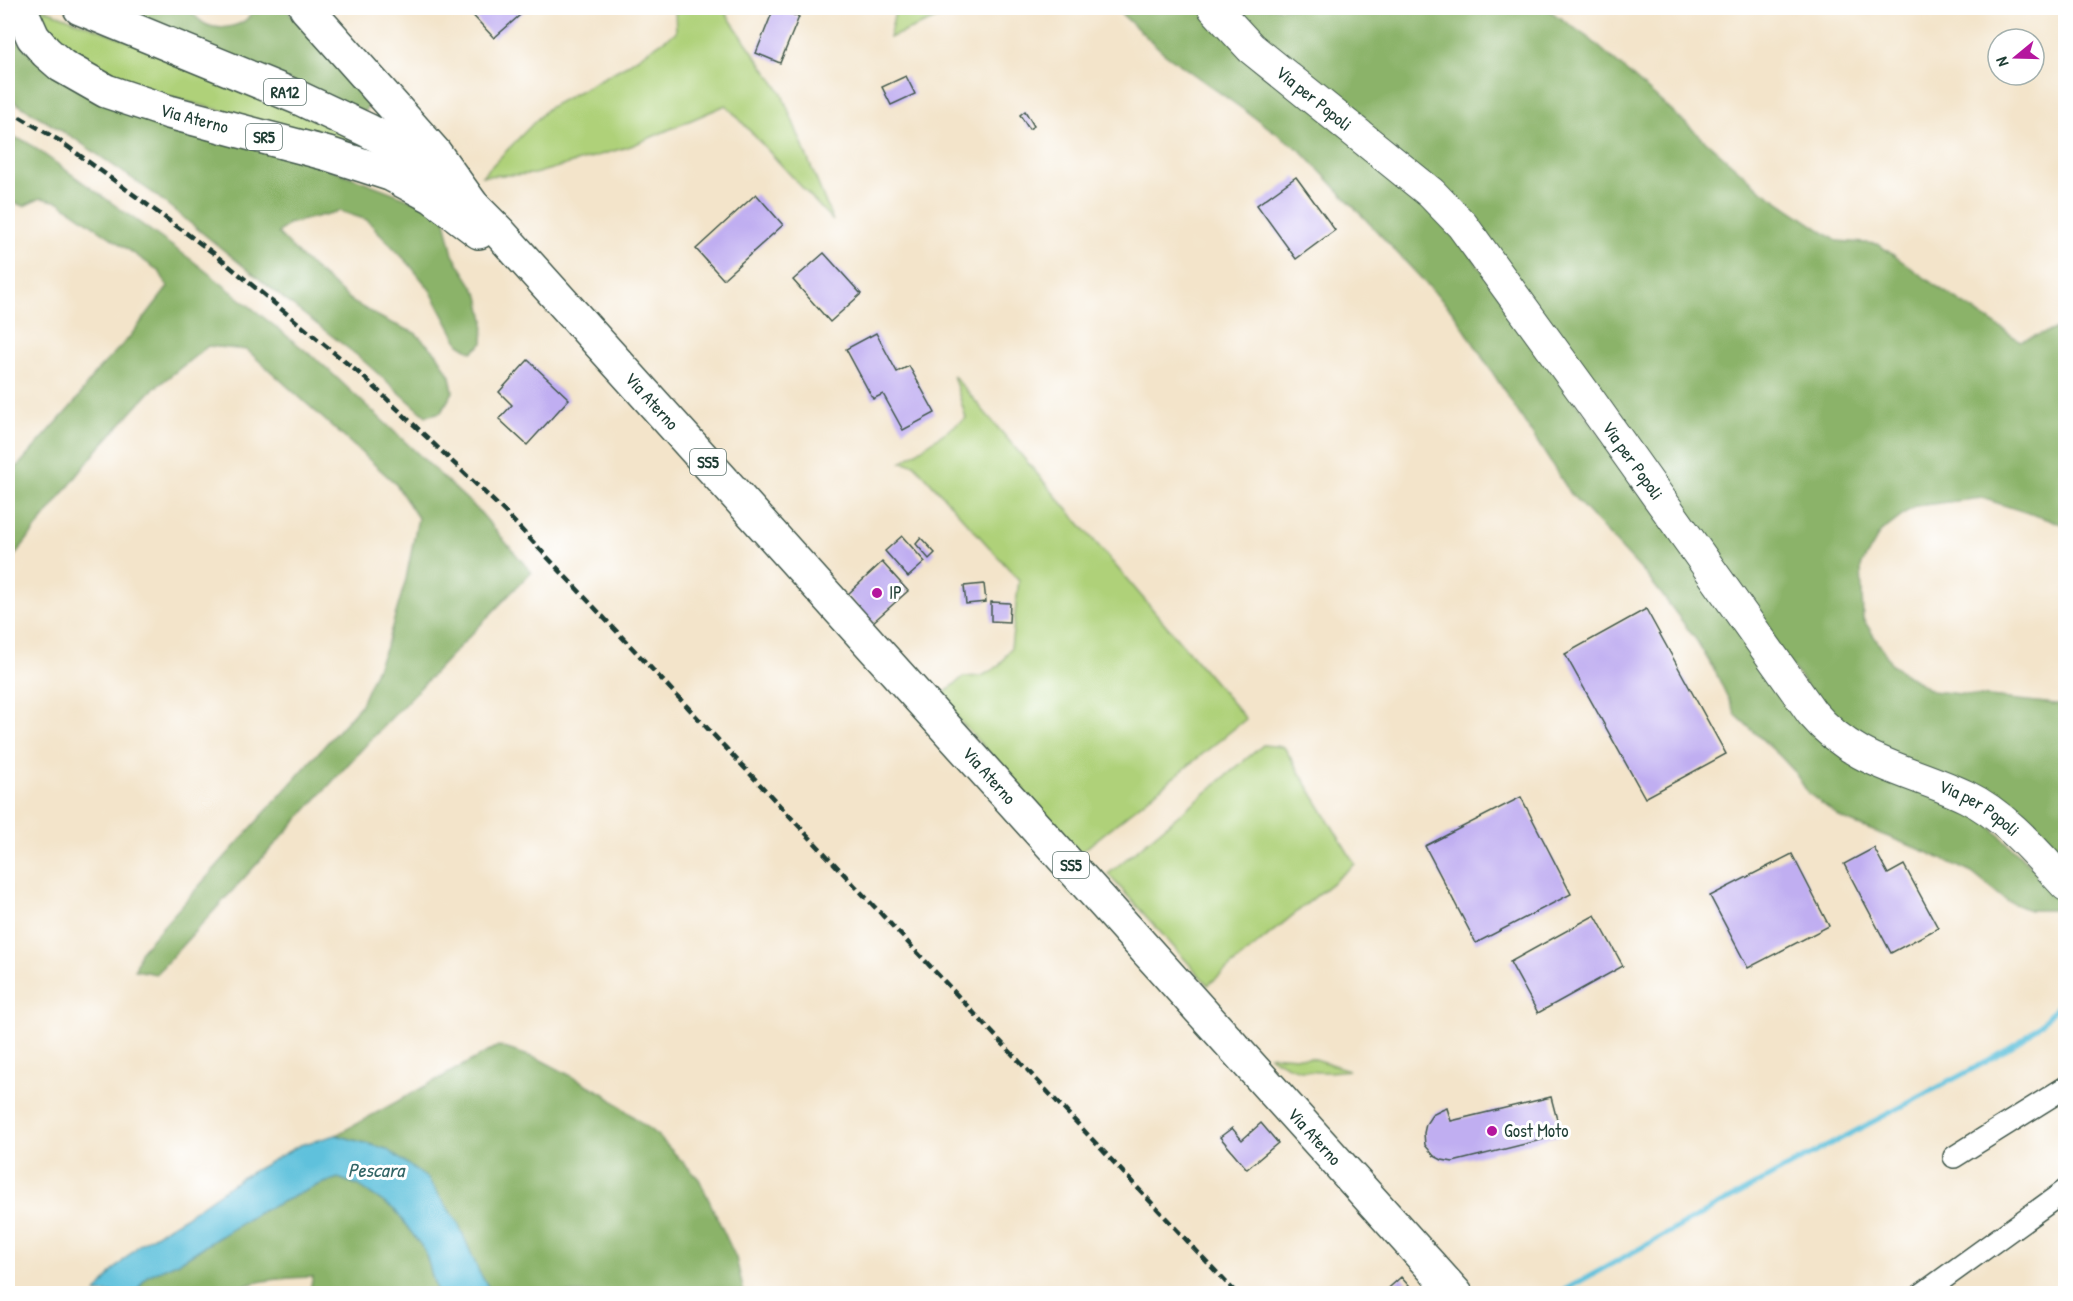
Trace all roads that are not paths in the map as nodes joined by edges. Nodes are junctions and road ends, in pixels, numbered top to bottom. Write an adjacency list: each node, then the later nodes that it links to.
1 (20, 8): 6 (main road, Via Aterno / SR5)
2 (80, 8): 5 (main road, RA12)
3 (306, 8): 5 (main road, Via Aterno)
4 (1214, 8): 7 (main road, Via per Popoli)
5 (473, 206): 6 (main road, Via Aterno / SS5)
6 (521, 256): 11 (main road, Via Aterno / SS5)
7 (2066, 885)
8 (2066, 1087): 9 (street)
9 (1954, 1156)
10 (2066, 1190): 12 (street)
11 (1456, 1293)
12 (1922, 1293)

